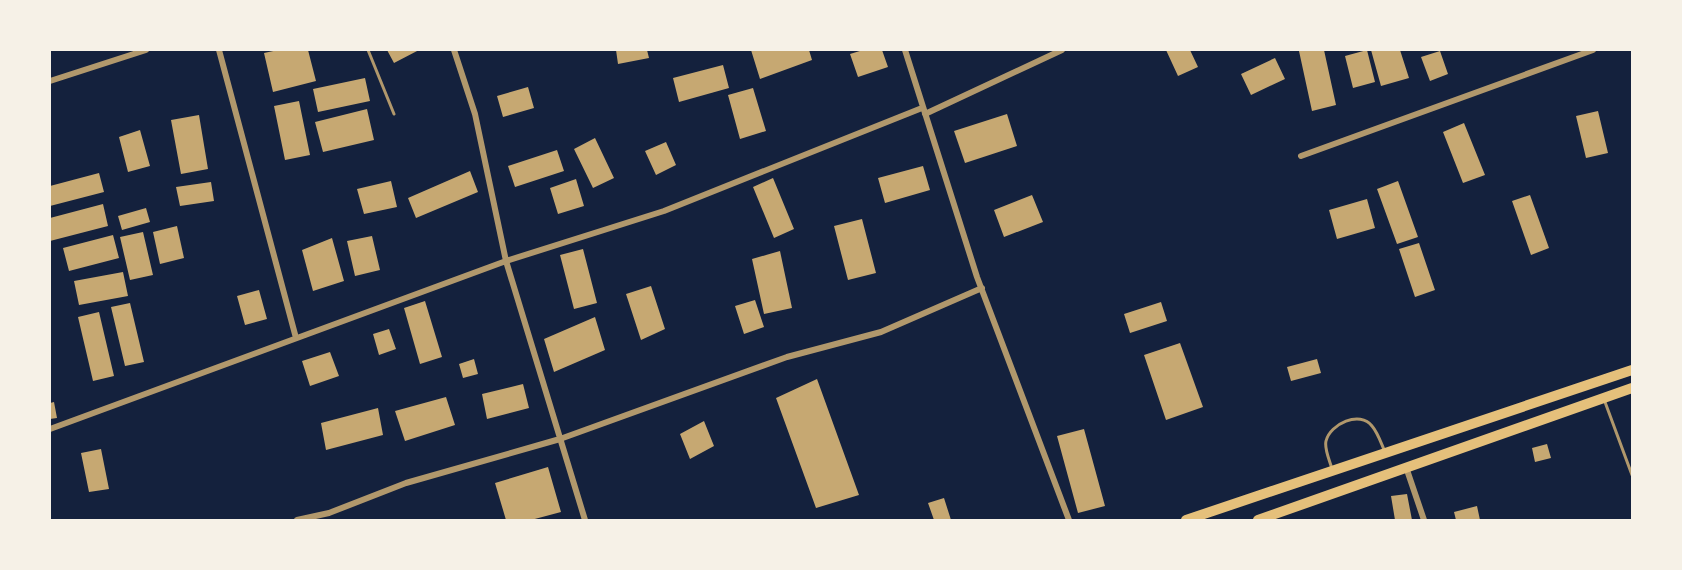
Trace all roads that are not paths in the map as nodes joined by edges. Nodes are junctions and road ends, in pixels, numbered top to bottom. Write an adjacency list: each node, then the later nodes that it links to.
1 (146, 50): 8 (street)
2 (219, 50): 14 (street)
3 (368, 50): 10 (lane)
4 (454, 50): 12 (street)
5 (905, 50): 9 (street)
6 (1062, 50): 9 (street)
7 (1593, 50): 11 (street)
8 (50, 81)
9 (923, 111): 12 (street); 13 (street)
10 (394, 114)
11 (1301, 156)
12 (506, 261): 14 (street); 19 (street)
13 (982, 288): 19 (street); 26 (street)
14 (296, 338): 18 (street)
15 (1632, 370): 20 (highway)
16 (1632, 388): 17 (highway)
17 (1604, 400): 21 (highway); 23 (lane)
18 (50, 429)
19 (560, 439): 24 (street); 25 (street)
20 (1386, 453): 22 (highway); 22 (lane)
21 (1407, 470): 28 (highway); 29 (street)
22 (1333, 471): 27 (highway)
23 (1632, 475)
24 (297, 520)
25 (585, 520)
26 (1069, 520)
27 (1186, 520)
28 (1258, 520)
29 (1424, 520)

